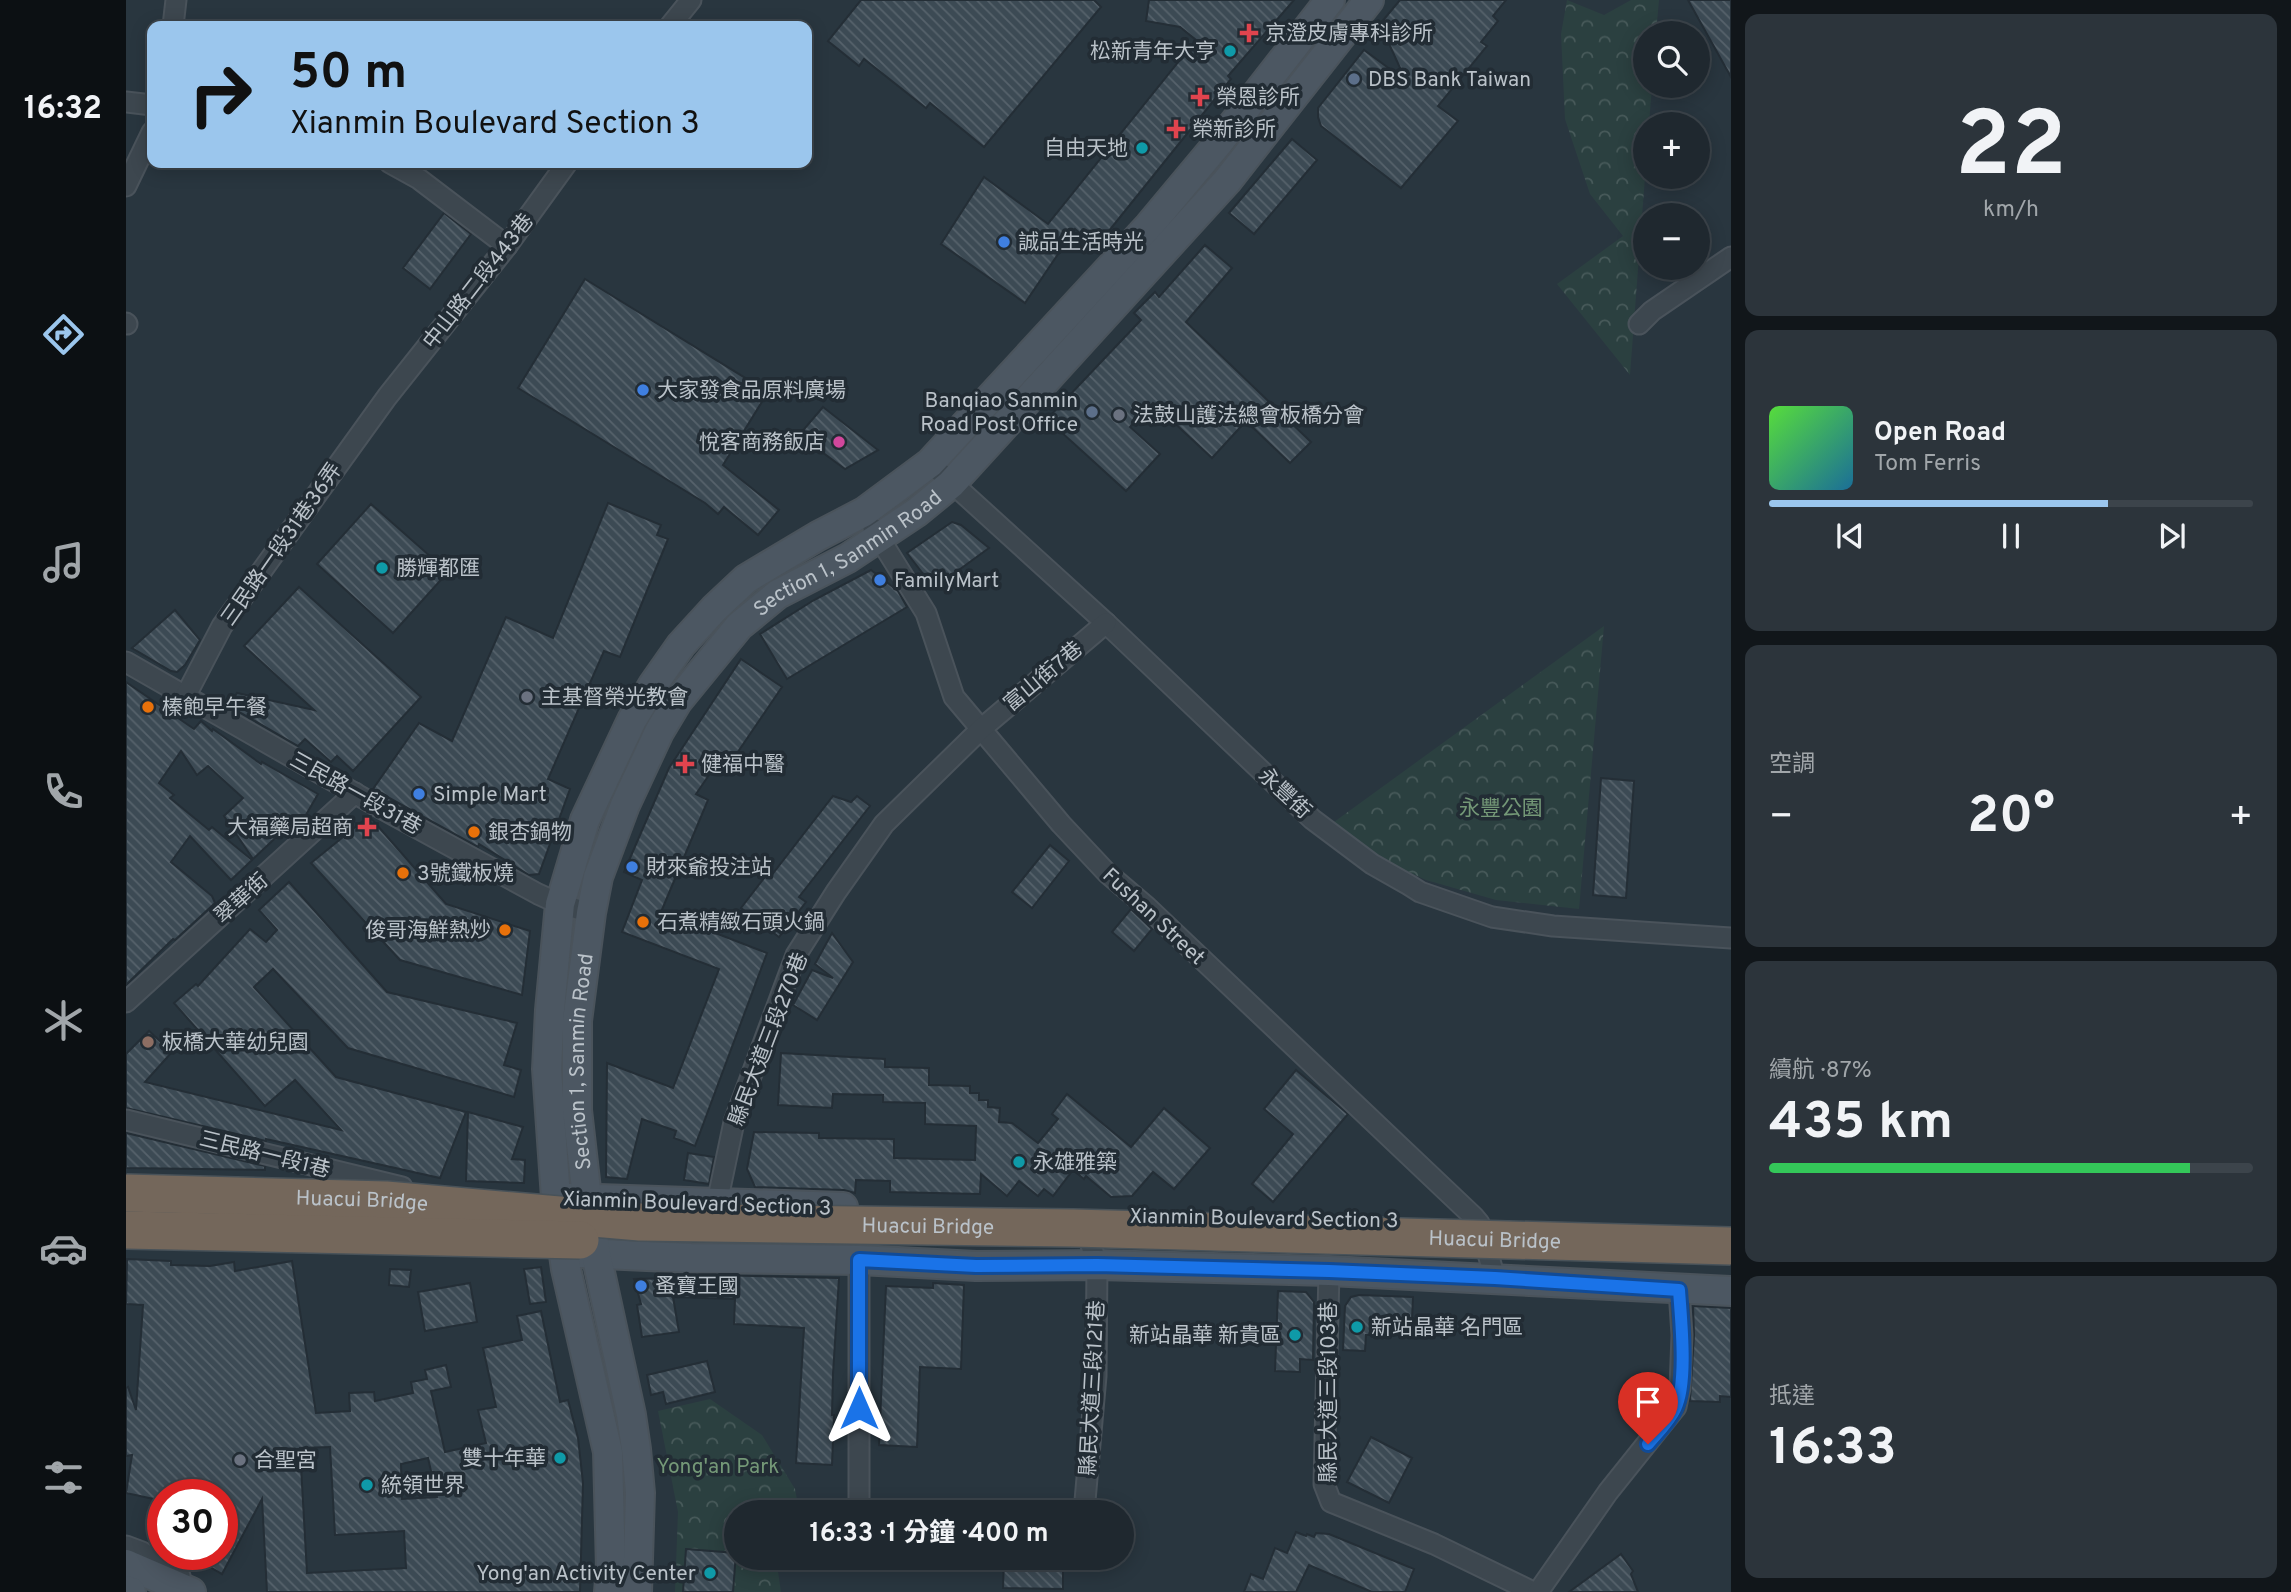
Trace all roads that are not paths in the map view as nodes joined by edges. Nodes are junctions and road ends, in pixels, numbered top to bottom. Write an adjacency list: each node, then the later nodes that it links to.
1 (176, 0): 5 (street)
2 (691, 0): 6 (street)
3 (1330, 0): 17 (street, Section 1, Sanmin Road)
4 (1369, 0): 18 (street, Section 1, Sanmin Road)
5 (174, 21)
6 (674, 21)
7 (126, 102): 8 (street)
8 (147, 104)
9 (147, 142): 12 (street)
10 (400, 168): 13 (street)
11 (563, 168): 13 (street, 中山路二段443巷)
12 (126, 186)
13 (507, 246): 16 (street, 中山路二段443巷)
14 (1731, 257): 15 (street)
15 (1639, 324)
16 (387, 397): 24 (street, 三民路一段31巷36弄)
17 (930, 463): 18 (street, 永豐街); 19 (street, Section 1, Sanmin Road)
18 (951, 484): 20 (street, Section 1, Sanmin Road); 21 (street, 永豐街)
19 (864, 512): 20 (street, Fushan Street); 23 (street, Section 1, Sanmin Road)
20 (878, 537): 25 (street, Section 1, Sanmin Road); 26 (street, Fushan Street)
21 (1106, 624): 26 (street, 富山街7巷); 30 (street, 永豐街)
22 (126, 662): 24 (street, 三民路一段31巷)
23 (653, 685): 25 (street); 28 (street, Section 1, Sanmin Road)
24 (185, 697): 27 (street, 三民路一段31巷)
25 (677, 702): 29 (street, Section 1, Sanmin Road)
26 (981, 729): 36 (street, 縣民大道三段270巷); 40 (street, Fushan Street)
27 (355, 793): 28 (street, 三民路一段31巷); 31 (street, 翠華街)
28 (560, 904): 29 (street, 三民路一段31巷); 37 (street, Section 1, Sanmin Road)
29 (592, 913): 38 (street, Section 1, Sanmin Road)
30 (1731, 938)
31 (126, 1002)
32 (126, 1120): 34 (street, 三民路一段1巷)
33 (126, 1181): 34 (street, Xianmin Boulevard Section 3)
34 (403, 1187): 37 (street, Xianmin Boulevard Section 3)
35 (126, 1193): 43 (highway, Huacui Bridge, bridge)
36 (717, 1203): 38 (street, Xianmin Boulevard Section 3); 39 (street, Xianmin Boulevard Section 3); 47 (street)
37 (558, 1206): 38 (street, Xianmin Boulevard Section 3); 45 (street, Section 1, Sanmin Road)
38 (589, 1207): 46 (street, Section 1, Sanmin Road)
39 (1082, 1216): 40 (street, Xianmin Boulevard Section 3); 49 (street, 縣民大道三段121巷)
40 (1479, 1223): 42 (street, Xianmin Boulevard Section 3); 52 (street)
41 (126, 1230): 51 (highway, Huacui Bridge, bridge)
42 (1731, 1231)
43 (1731, 1246)
44 (126, 1247): 45 (street)
45 (564, 1252): 46 (street); 63 (street, Section 1, Sanmin Road)
46 (596, 1254): 47 (street); 64 (street, Section 1, Sanmin Road)
47 (691, 1258): 48 (street)
48 (859, 1260): 49 (street); 55 (street)
49 (1097, 1265): 50 (street); 56 (street, 縣民大道三段121巷)
50 (1329, 1271): 52 (street); 65 (street, 縣民大道三段103巷)
51 (1731, 1271)
52 (1495, 1278): 53 (street)
53 (1679, 1290): 54 (street); 65 (street)
54 (1731, 1291)
55 (859, 1500)
56 (1085, 1500)
57 (126, 1546): 62 (street)
58 (126, 1564): 61 (street)
59 (126, 1590): 60 (street)
60 (131, 1592)
61 (191, 1592)
62 (205, 1592)
63 (609, 1592)
64 (638, 1592)
65 (1536, 1592)

